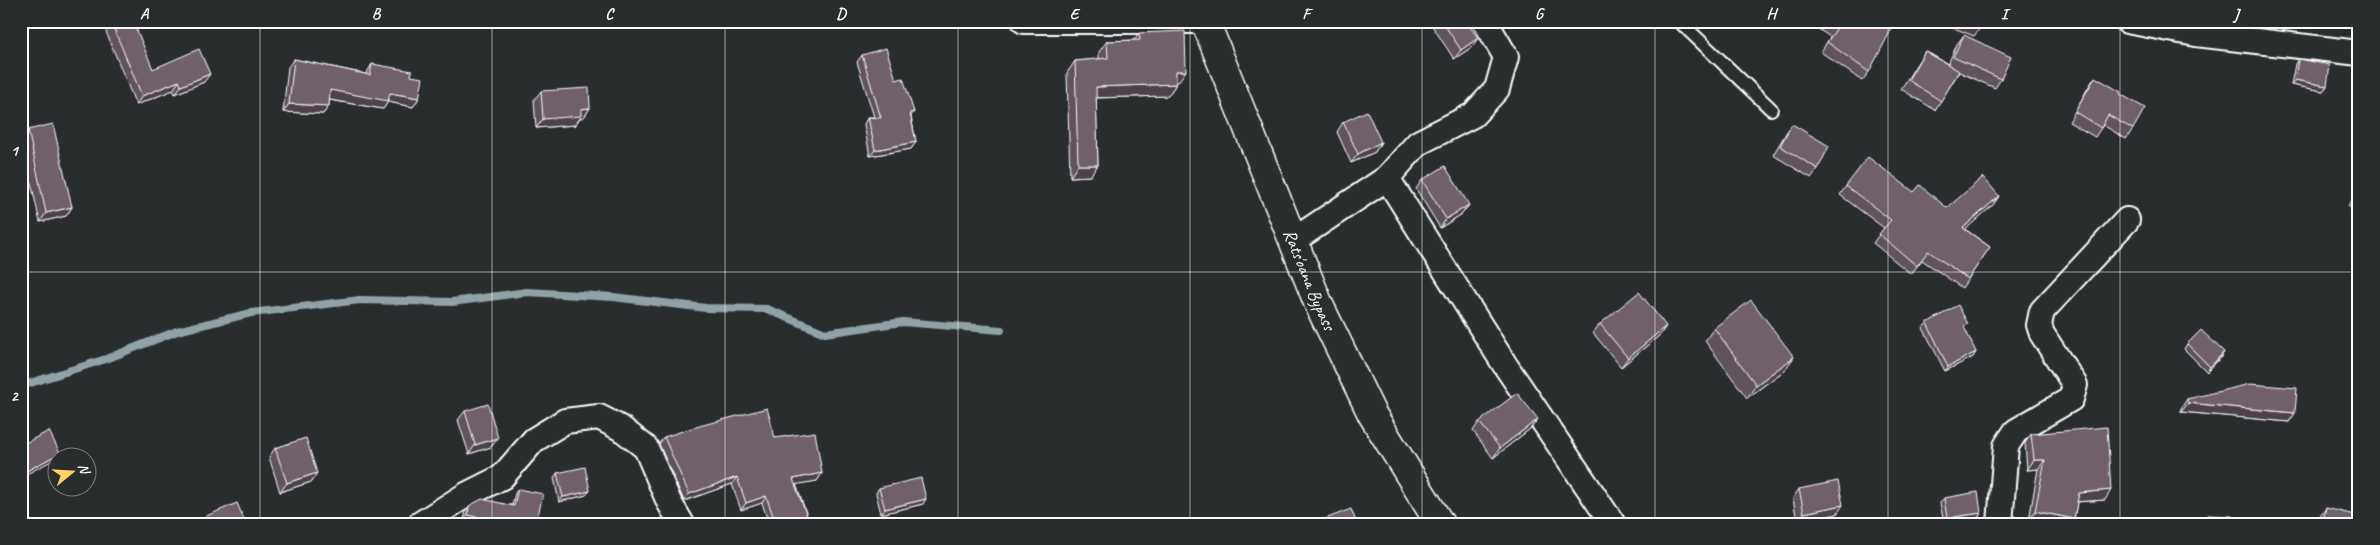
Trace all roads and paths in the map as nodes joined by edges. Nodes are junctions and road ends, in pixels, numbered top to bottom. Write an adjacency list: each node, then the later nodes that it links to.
1 (1024, 21): 5 (street)
2 (1485, 21): 9 (street)
3 (1679, 21): 8 (lane)
4 (2127, 21): 6 (street)
5 (1207, 22): 11 (street, Rats'oana Bypass)
6 (2198, 28): 7 (street)
7 (2359, 52)
8 (1771, 109)
9 (1388, 178): 11 (street); 15 (street)
10 (2127, 220): 16 (street)
11 (1294, 240): 14 (street, Rats'oana Bypass)
12 (420, 524): 13 (street)
13 (682, 524)
14 (1440, 524)
15 (1613, 524)
16 (2000, 524)

